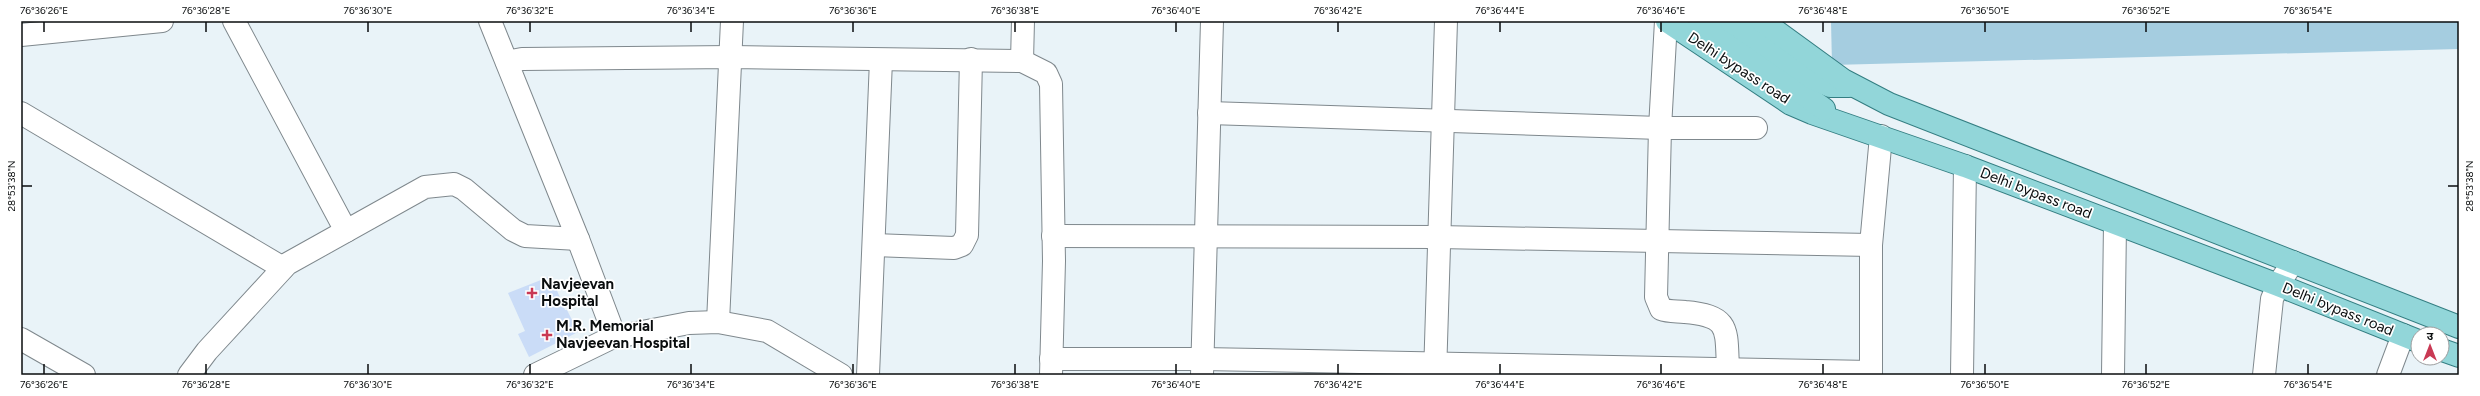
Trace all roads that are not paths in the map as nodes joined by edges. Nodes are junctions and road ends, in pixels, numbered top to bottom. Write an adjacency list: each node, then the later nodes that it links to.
1 (162, 21): 12 (street)
2 (234, 21): 28 (street)
3 (490, 21): 17 (street)
4 (732, 21): 13 (street)
5 (1023, 21): 16 (street)
6 (1212, 21): 20 (street)
7 (1446, 21): 22 (street)
8 (1667, 21): 21 (main road, Delhi bypass road); 23 (street)
9 (1700, 21): 21 (main road)
10 (1731, 21): 18 (main road)
11 (1762, 21): 18 (main road, Delhi bypass road)
12 (21, 35)
13 (732, 57): 15 (street); 17 (street); 39 (street)
14 (971, 59): 15 (street); 16 (street); 35 (street)
15 (881, 60): 35 (street)
16 (1022, 61): 29 (street)
17 (507, 62): 32 (street)
18 (1856, 87): 36 (main road, Delhi bypass road)
19 (21, 113): 37 (street)
20 (1209, 113): 22 (street); 30 (street)
21 (1826, 118): 25 (main road, Delhi bypass road)
22 (1441, 120): 23 (street); 31 (street)
23 (1660, 128): 24 (street); 33 (street)
24 (1756, 128)
25 (1881, 136): 26 (main road, Delhi bypass road); 34 (street)
26 (1965, 166): 27 (main road, Delhi bypass road); 55 (street)
27 (2115, 224): 38 (main road, Delhi bypass road); 56 (street)
28 (346, 231): 32 (street); 37 (street)
29 (1053, 236): 30 (street); 44 (street)
30 (1206, 236): 31 (street); 45 (street)
31 (1438, 237): 33 (street); 47 (street)
32 (578, 239): 41 (street)
33 (1657, 242): 34 (street); 46 (street)
34 (1871, 244): 49 (street)
35 (874, 245): 54 (street)
36 (2293, 262): 38 (street); 40 (main road, Delhi bypass road)
37 (283, 268): 51 (street)
38 (2278, 285): 43 (main road, Delhi bypass road); 57 (street)
39 (718, 322): 41 (street); 53 (street)
40 (2459, 327)
41 (615, 337): 52 (street)
42 (21, 338): 50 (street)
43 (2410, 338): 58 (street)
44 (1051, 367): 45 (street)
45 (1202, 367): 47 (street)
46 (1728, 369): 48 (street); 49 (street)
47 (1435, 370): 48 (street)
48 (1652, 371)
49 (1871, 373)
50 (84, 375)
51 (189, 375)
52 (536, 375)
53 (841, 375)
54 (868, 375)
55 (1962, 375)
56 (2113, 375)
57 (2264, 375)
58 (2388, 375)

